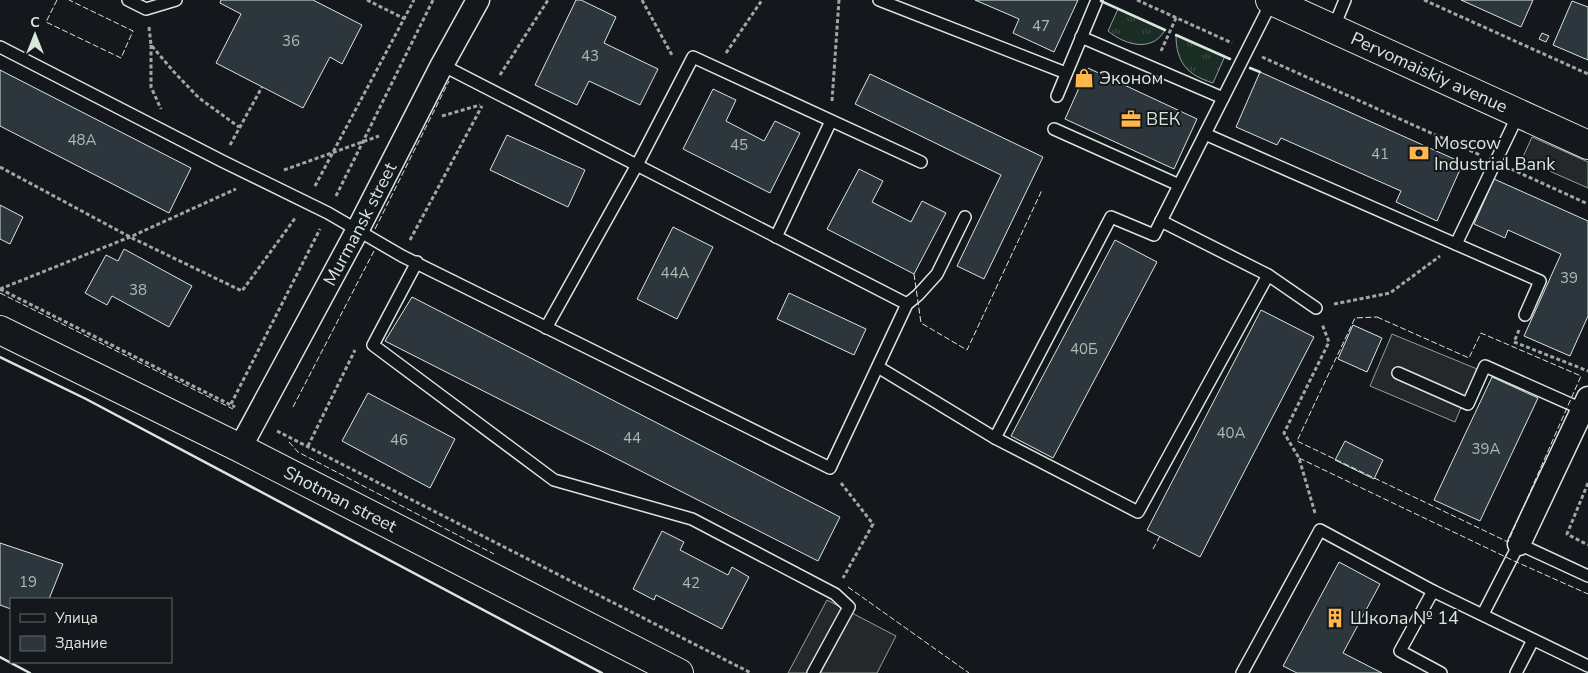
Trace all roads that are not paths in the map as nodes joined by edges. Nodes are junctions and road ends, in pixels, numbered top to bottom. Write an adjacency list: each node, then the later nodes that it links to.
1 (128, 0): 2 (lane)
2 (176, 0)
3 (478, 0): 11 (street, Murmansk street)
4 (879, 0): 12 (lane)
5 (1096, 0): 9 (lane)
6 (1271, 0): 8 (main road, Pervomaiskiy avenue); 14 (lane)
7 (1345, 0): 8 (lane)
8 (1333, 29): 15 (main road, Pervomaiskiy avenue)
9 (1081, 37): 12 (lane); 14 (lane)
10 (0, 47): 25 (lane)
11 (442, 65): 21 (lane); 25 (street, Murmansk street)
12 (1066, 74): 13 (lane)
13 (1057, 96)
14 (1223, 98): 18 (lane)
15 (1520, 114): 19 (main road, Pervomaiskiy avenue); 27 (lane)
16 (831, 122): 20 (lane); 21 (lane); 26 (lane)
17 (1054, 129): 22 (lane)
18 (1205, 134): 22 (lane); 27 (lane)
19 (1588, 145)
20 (921, 162)
21 (637, 165): 26 (lane); 33 (lane)
22 (1180, 185): 24 (lane)
23 (965, 217): 30 (lane)
24 (1161, 221): 29 (lane); 38 (lane)
25 (358, 231): 28 (lane); 39 (street, Murmansk street)
26 (776, 237): 30 (lane)
27 (1456, 244): 32 (lane)
28 (417, 262): 33 (lane); 47 (lane)
29 (1268, 275): 31 (lane); 38 (lane)
30 (907, 304): 35 (lane)
31 (1316, 308)
32 (1525, 315)
33 (546, 328): 35 (lane)
34 (0, 330): 39 (main road, Shotman street)
35 (878, 367): 38 (lane)
36 (1398, 373): 37 (lane)
37 (1586, 406): 40 (street)
38 (995, 438)
39 (240, 448): 46 (main road, Shotman street)
40 (1519, 544): 41 (lane); 43 (lane)
41 (1588, 576)
42 (1433, 591): 43 (lane); 48 (lane); 49 (lane)
43 (1483, 614): 44 (lane)
44 (1533, 640): 45 (lane); 50 (lane)
45 (1588, 666)
46 (679, 673)
47 (813, 673)
48 (1242, 673)
49 (1441, 673)
50 (1516, 673)

